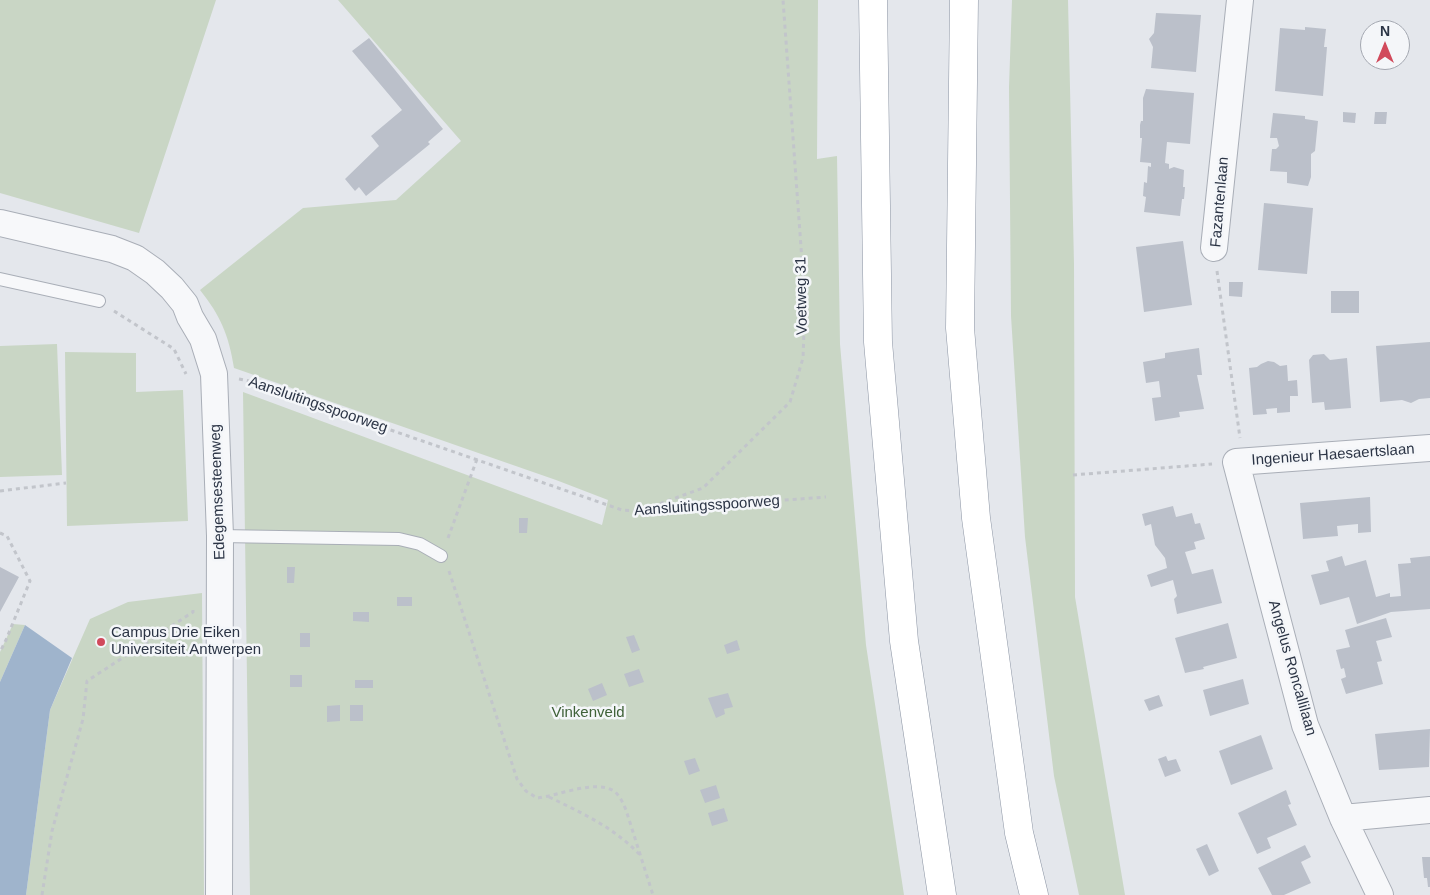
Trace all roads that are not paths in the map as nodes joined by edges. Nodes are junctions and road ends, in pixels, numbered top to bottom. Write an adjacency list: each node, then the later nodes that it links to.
1 (873, 0): 15 (highway)
2 (964, 0): 16 (highway)
3 (1240, 0): 5 (street, Fazantenlaan)
4 (0, 223): 10 (street, Edegemsesteenweg)
5 (1214, 248)
6 (0, 279): 7 (lane)
7 (99, 301)
8 (1430, 448): 9 (street, Ingenieur Haesaertslaan)
9 (1236, 462): 13 (street, Angelus Roncallilaan)
10 (220, 536): 11 (lane); 14 (street, Edegemsesteenweg)
11 (441, 556)
12 (1430, 810): 13 (street)
13 (1343, 818): 17 (street, Angelus Roncallilaan)
14 (219, 895)
15 (942, 895)
16 (1034, 895)
17 (1380, 895)

